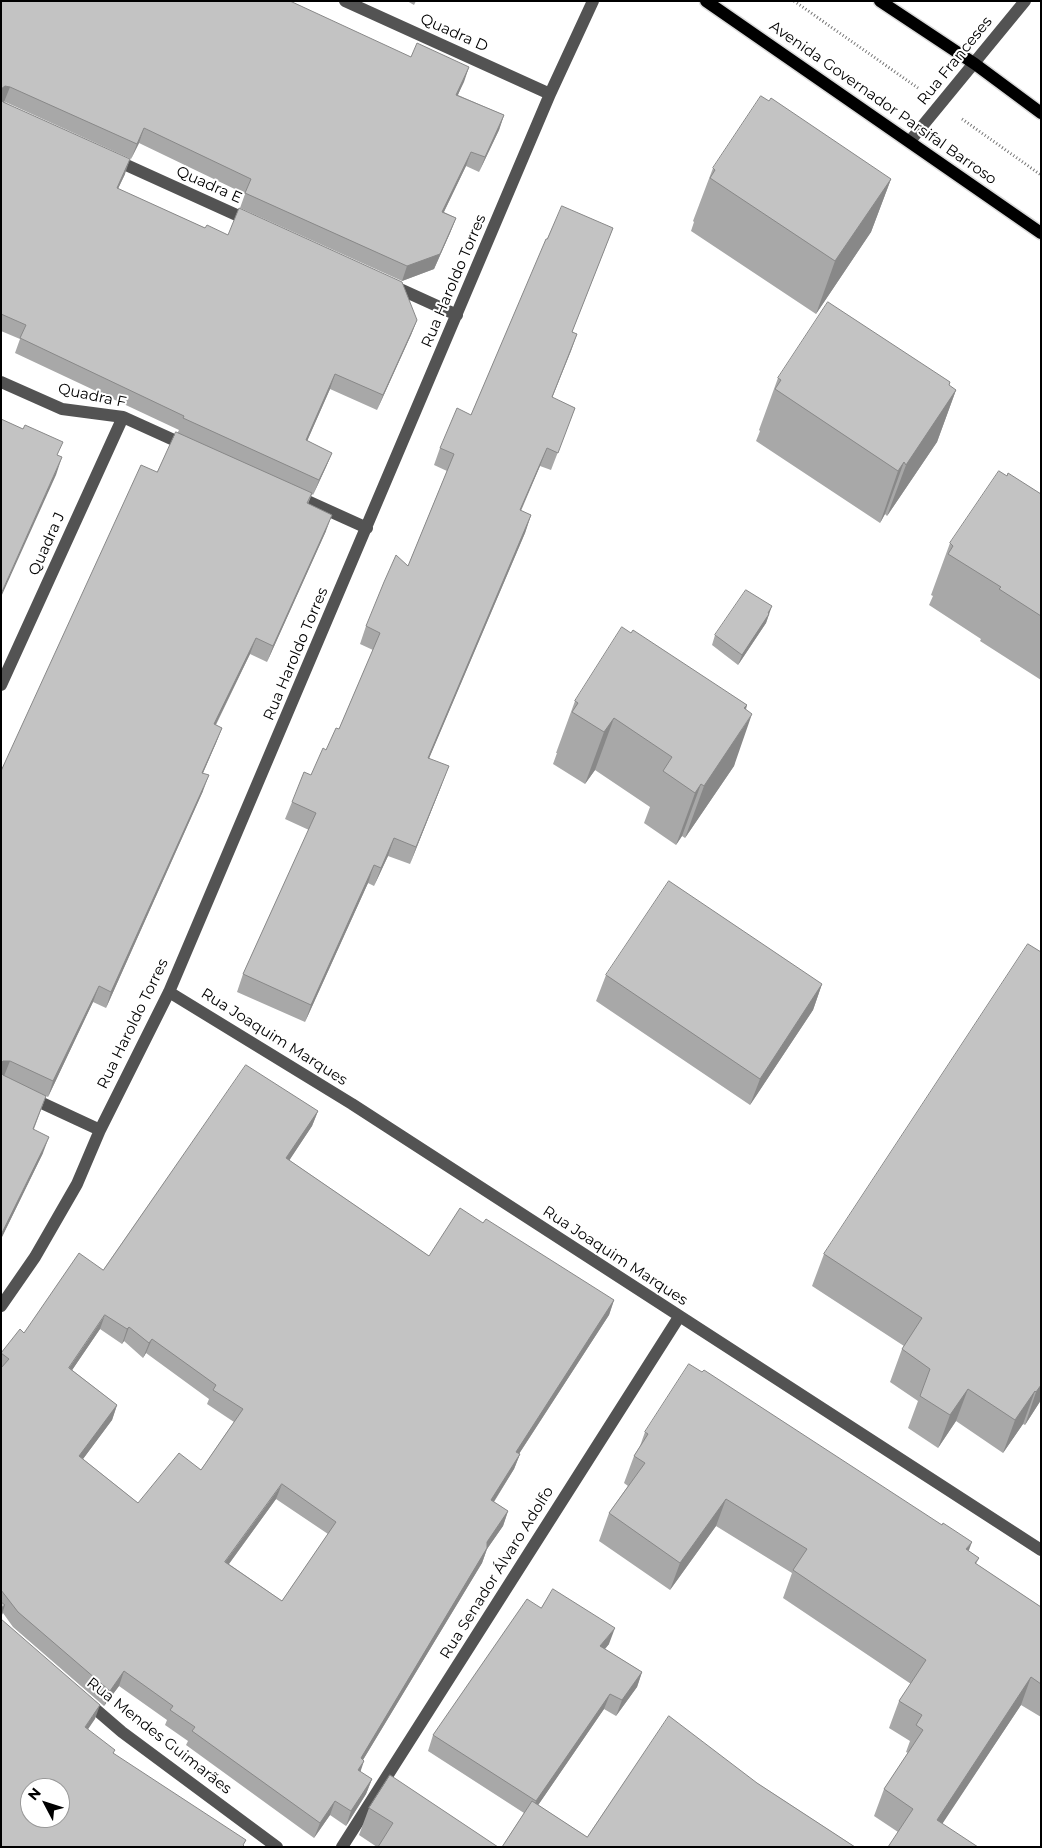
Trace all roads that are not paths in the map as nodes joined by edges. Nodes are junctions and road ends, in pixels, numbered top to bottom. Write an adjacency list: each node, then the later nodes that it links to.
1 (345, 1): 7 (street, Quadra D)
2 (593, 1): 7 (street, Rua Haroldo Torres)
3 (706, 1): 9 (main road, Avenida Governador Parsifal Barroso)
4 (880, 1): 6 (main road)
5 (1025, 1): 6 (street, Rua Franceses)
6 (975, 64): 8 (main road); 9 (street, Rua Franceses)
7 (550, 94): 14 (street, Rua Haroldo Torres)
8 (1041, 113)
9 (910, 141): 12 (main road, Avenida Governador Parsifal Barroso)
10 (100, 153): 11 (street, Quadra E)
11 (260, 226)
12 (1041, 233)
13 (377, 278): 14 (street)
14 (457, 315): 19 (street, Rua Haroldo Torres)
15 (1, 382): 16 (street, Quadra F)
16 (123, 417): 17 (street, Quadra F); 20 (street, Quadra J)
17 (195, 450)
18 (286, 491): 19 (street)
19 (367, 528): 21 (street, Rua Haroldo Torres)
20 (1, 685)
21 (169, 992): 23 (street, Rua Haroldo Torres); 25 (street, Rua Joaquim Marques)
22 (1, 1084): 23 (street)
23 (100, 1130): 24 (street, Rua Haroldo Torres)
24 (1, 1306)
25 (679, 1317): 26 (street, Rua Joaquim Marques); 29 (street, Rua Senador Álvaro Adolfo)
26 (1041, 1550)
27 (77, 1694): 28 (street, Rua Mendes Guimarães)
28 (277, 1847)
29 (342, 1847)

